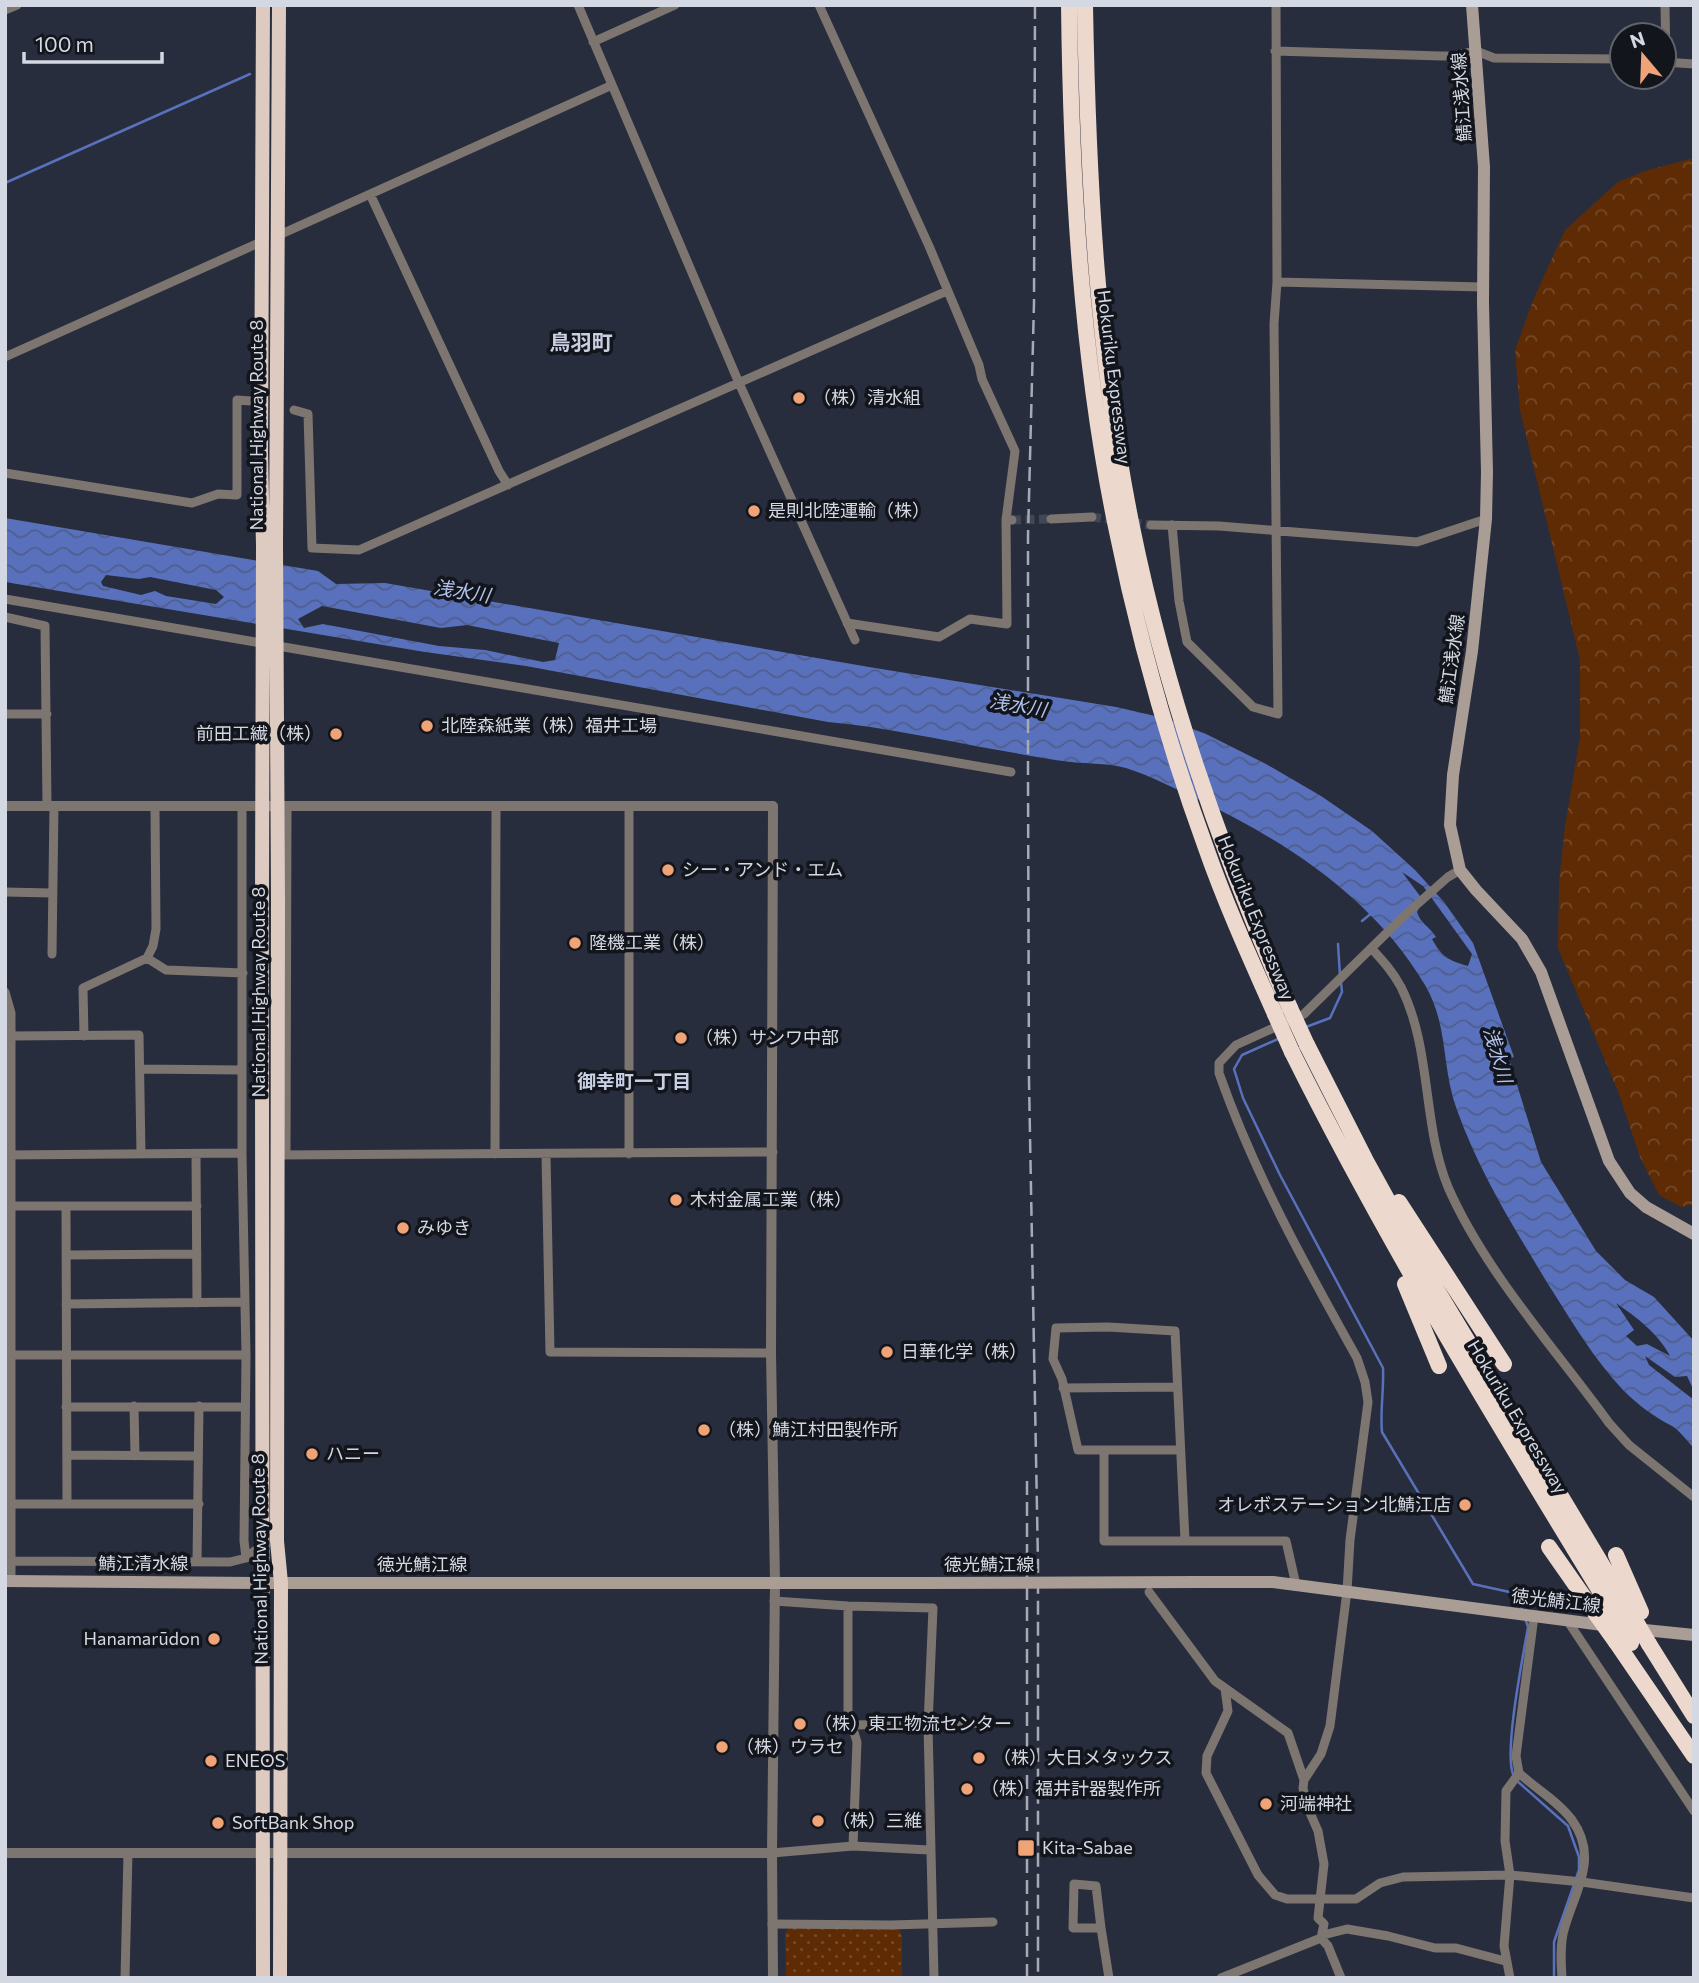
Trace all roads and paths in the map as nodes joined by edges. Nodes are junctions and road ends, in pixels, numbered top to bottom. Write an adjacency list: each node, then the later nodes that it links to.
1 (17, 5): 11 (street)
2 (263, 5): 18 (highway, National Highway Route 8)
3 (279, 5): 18 (highway, National Highway Route 8)
4 (578, 5): 12 (street)
5 (675, 5): 12 (street)
6 (819, 5): 21 (street)
7 (1069, 5): 57 (highway, Hokuriku Expressway)
8 (1085, 5): 57 (highway, Hokuriku Expressway)
9 (1276, 5): 13 (street)
10 (1472, 5): 14 (main road, 鯖江浅水線)
11 (5, 10)
12 (593, 42): 16 (street)
13 (1275, 51): 14 (street); 19 (street)
14 (1476, 51): 15 (street); 20 (main road, 鯖江浅水線)
15 (1608, 59)
16 (610, 86): 17 (street); 23 (street)
17 (370, 194): 18 (street); 27 (street)
18 (270, 238): 22 (street); 34 (highway, National Highway Route 8)
19 (1277, 282): 20 (street); 33 (street)
20 (1483, 287): 30 (main road, 鯖江浅水線)
21 (947, 292): 23 (street); 37 (street)
22 (5, 357)
23 (739, 383): 27 (street); 37 (street)
24 (251, 401): 26 (street)
25 (294, 410): 27 (street)
26 (5, 473)
27 (508, 485)
28 (1092, 517): 29 (street)
29 (1051, 519)
30 (1486, 519): 33 (street); 49 (main road, 鯖江浅水線)
31 (1151, 524): 32 (street)
32 (1172, 525): 33 (street); 33 (street)
33 (1276, 530)
34 (270, 545): 70 (highway, National Highway Route 8, bridge); 103 (highway, National Highway Route 8, bridge)
35 (5, 599): 41 (street)
36 (5, 617): 40 (street)
37 (848, 622): 38 (street)
38 (855, 640)
39 (5, 714): 40 (street)
40 (47, 714): 43 (street)
41 (1011, 772)
42 (5, 806): 43 (street)
43 (50, 806): 46 (street); 51 (street)
44 (287, 806): 45 (street); 47 (street); 70 (street)
45 (496, 806): 48 (street); 67 (street)
46 (155, 807): 47 (street); 54 (street)
47 (242, 807): 55 (street)
48 (629, 807): 63 (street); 68 (street)
49 (1460, 870): 52 (street); 75 (main road, 鯖江浅水線)
50 (5, 891): 51 (street)
51 (52, 892): 53 (street)
52 (1373, 948): 98 (street); 114 (street)
53 (52, 954)
54 (147, 958): 55 (street); 59 (street)
55 (243, 973): 61 (street)
56 (5, 992): 58 (street)
57 (1283, 1012): 62 (highway, Hokuriku Expressway, bridge)
58 (11, 1036): 59 (street); 69 (street)
59 (84, 1036): 60 (street)
60 (140, 1069): 61 (street); 65 (street)
61 (242, 1070): 64 (street)
62 (1325, 1099): 85 (highway); 86 (highway); 118 (highway, Hokuriku Expressway); 122 (highway, Hokuriku Expressway, bridge)
63 (773, 1152): 68 (street); 81 (street)
64 (242, 1153): 66 (street); 78 (street)
65 (141, 1154): 66 (street); 69 (street)
66 (196, 1154): 74 (street)
67 (495, 1154): 70 (street); 71 (street)
68 (629, 1154): 71 (street)
69 (8, 1155): 72 (street)
70 (282, 1155): 112 (highway, National Highway Route 8)
71 (546, 1155): 81 (street)
72 (8, 1206): 73 (street); 82 (street)
73 (66, 1206): 74 (street); 77 (street)
74 (197, 1206): 76 (street)
75 (1694, 1234)
76 (197, 1254): 77 (street); 79 (street)
77 (67, 1255): 80 (street)
78 (245, 1302): 79 (street); 84 (street)
79 (197, 1303): 80 (street)
80 (66, 1304): 83 (street)
81 (771, 1353): 110 (street)
82 (8, 1355): 83 (street); 99 (street)
83 (66, 1355): 84 (street); 91 (street)
84 (246, 1355): 92 (street)
85 (1504, 1364)
86 (1439, 1366)
87 (1177, 1387): 88 (street); 88 (street); 93 (street)
88 (1063, 1388): 94 (street)
89 (134, 1406): 90 (street); 91 (street); 96 (street)
90 (199, 1406): 92 (street); 97 (street)
91 (66, 1407): 95 (street)
92 (245, 1407): 106 (street)
93 (1180, 1450): 94 (street); 102 (street)
94 (1104, 1451): 102 (street)
95 (67, 1455): 96 (street); 100 (street)
96 (135, 1455): 97 (street)
97 (198, 1456): 101 (street)
98 (1694, 1497)
99 (8, 1504): 100 (street); 107 (street)
100 (67, 1504): 101 (street)
101 (199, 1504): 108 (street)
102 (1185, 1540): 113 (street)
103 (263, 1545): 106 (street); 111 (highway, National Highway Route 8)
104 (1549, 1547): 122 (highway, bridge)
105 (1616, 1555): 118 (highway)
106 (246, 1558): 108 (street)
107 (8, 1561): 108 (street); 109 (street)
108 (197, 1562)
109 (8, 1581): 111 (main road, 鯖江清水線)
110 (775, 1581): 112 (main road, 徳光鯖江線); 113 (main road, 徳光鯖江線, bridge); 116 (street)
111 (264, 1583): 112 (main road, 鯖江清水線); 140 (highway, National Highway Route 8)
112 (281, 1583): 141 (highway, National Highway Route 8)
113 (1296, 1585): 114 (main road, 徳光鯖江線)
114 (1347, 1591): 119 (main road, 徳光鯖江線); 133 (street)
115 (1149, 1592): 124 (street)
116 (774, 1601): 117 (street); 139 (street)
117 (848, 1606): 128 (street); 129 (street)
118 (1636, 1612): 123 (highway, Hokuriku Expressway, bridge)
119 (1534, 1616): 120 (main road, 徳光鯖江線); 132 (street)
120 (1567, 1620): 121 (main road, 徳光鯖江線); 134 (street)
121 (1694, 1635)
122 (1624, 1642): 130 (highway, Hokuriku Expressway); 131 (highway)
123 (1653, 1644): 125 (highway); 126 (highway, Hokuriku Expressway)
124 (1225, 1689): 133 (street); 145 (street)
125 (1694, 1708)
126 (1694, 1716)
127 (993, 1723): 129 (street)
128 (851, 1724): 129 (street); 135 (street)
129 (928, 1724): 136 (street)
130 (1694, 1748)
131 (1694, 1756)
132 (1520, 1773): 142 (street); 143 (street)
133 (1304, 1780): 145 (street)
134 (1694, 1811)
135 (853, 1846): 136 (street); 139 (street)
136 (929, 1850): 148 (street)
137 (5, 1853): 138 (street)
138 (128, 1853): 140 (street); 152 (street)
139 (772, 1853): 141 (street); 147 (street)
140 (264, 1854): 141 (street); 153 (highway, National Highway Route 8)
141 (281, 1854): 154 (highway, National Highway Route 8)
142 (1510, 1875): 143 (street); 145 (street); 151 (street)
143 (1582, 1882): 144 (street); 161 (street)
144 (1694, 1898)
145 (1320, 1899): 150 (street)
146 (993, 1922): 148 (street)
147 (772, 1924): 148 (street); 155 (street)
148 (932, 1924): 156 (street)
149 (1101, 1928): 149 (street); 157 (street)
150 (1322, 1936): 151 (street); 158 (street); 159 (street)
151 (1505, 1961): 160 (street)
152 (125, 1978)
153 (263, 1978)
154 (280, 1978)
155 (773, 1978)
156 (934, 1978)
157 (1109, 1978)
158 (1221, 1978)
159 (1341, 1978)
160 (1510, 1978)
161 (1562, 1978)

